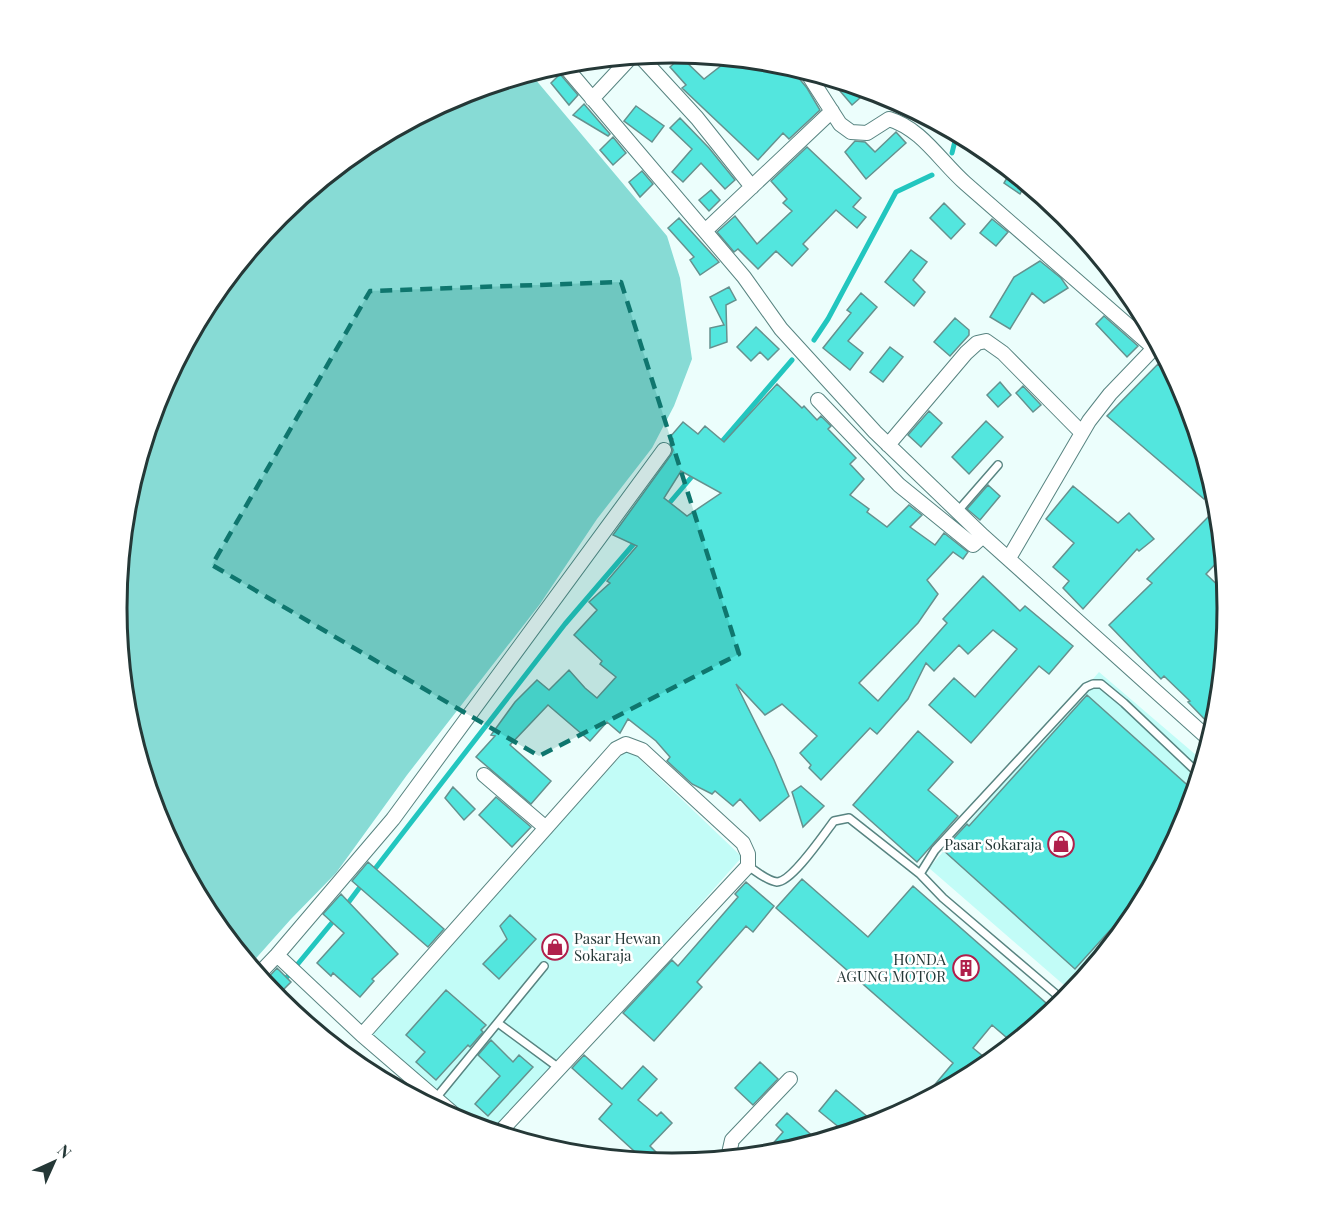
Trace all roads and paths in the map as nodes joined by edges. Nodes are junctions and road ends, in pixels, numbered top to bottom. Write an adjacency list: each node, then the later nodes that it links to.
1 (647, 64): 7 (street)
2 (623, 65): 5 (street)
3 (571, 72): 5 (street)
4 (813, 82): 6 (street)
5 (592, 99): 8 (street)
6 (832, 111): 7 (street); 9 (street)
7 (752, 187): 8 (street)
8 (705, 231): 13 (street)
9 (1144, 335)
10 (1152, 350): 12 (street)
11 (818, 400): 17 (street)
12 (1082, 433): 13 (street); 18 (street)
13 (888, 445): 16 (street)
14 (664, 450): 25 (street)
15 (998, 465): 16 (lane)
16 (957, 512): 17 (street)
17 (982, 536): 18 (street)
18 (1009, 558): 19 (street)
19 (1202, 733)
20 (1192, 768): 24 (lane)
21 (484, 775): 22 (street)
22 (546, 828): 23 (street); 30 (street)
23 (748, 866): 24 (lane); 31 (street)
24 (920, 874): 28 (lane)
25 (277, 955): 27 (street); 30 (street)
26 (544, 966): 29 (lane)
27 (264, 969)
28 (1055, 995)
29 (498, 1023): 31 (lane); 33 (lane)
30 (362, 1035): 33 (street)
31 (559, 1068): 35 (street)
32 (790, 1079): 36 (street)
33 (436, 1098): 34 (street)
34 (439, 1101)
35 (505, 1126)
36 (730, 1149)

